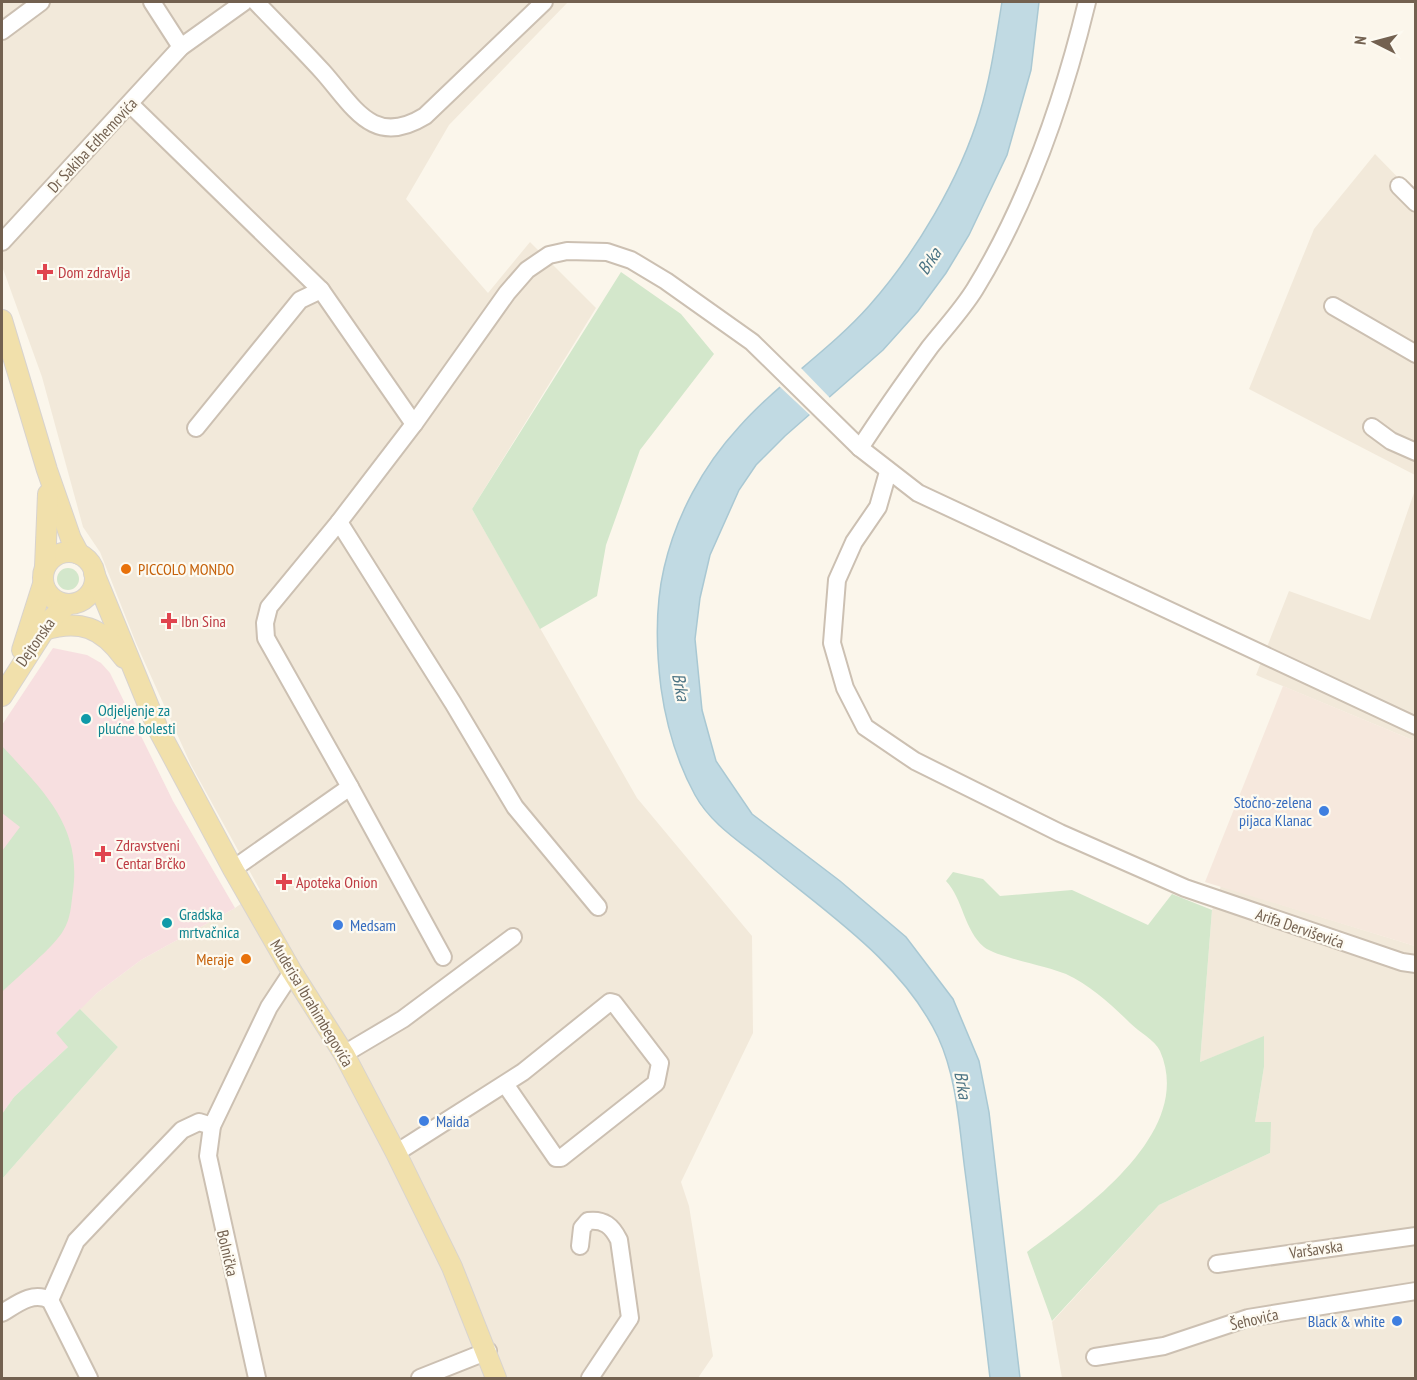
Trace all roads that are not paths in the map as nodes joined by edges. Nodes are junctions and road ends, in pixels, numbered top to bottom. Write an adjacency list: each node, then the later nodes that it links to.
1 (41, 2): 7 (street)
2 (152, 2): 8 (street)
3 (244, 2): 8 (street, Dr Sakiba Edhemovića)
4 (256, 2): 5 (street)
5 (544, 2)
6 (1087, 2): 20 (street)
7 (2, 31)
8 (182, 47): 9 (street, Dr Sakiba Edhemovića)
9 (130, 104): 12 (street, Dr Sakiba Edhemovića); 13 (street)
10 (1399, 186): 11 (street)
11 (1416, 203)
12 (2, 242)
13 (321, 290): 17 (street); 19 (street)
14 (1333, 306): 16 (street)
15 (2, 320): 22 (main road)
16 (1416, 354)
17 (414, 424): 20 (street); 24 (street)
18 (1372, 427): 21 (street)
19 (196, 428)
20 (860, 448): 23 (street)
21 (1416, 453)
22 (47, 470): 25 (main road); 27 (main road, Dejtonska)
23 (888, 472): 34 (street); 35 (street); 41 (street, Arifa Derviševića)
24 (339, 522): 36 (street); 38 (street)
25 (79, 554): 26 (main road); 27 (main road)
26 (94, 573): 28 (main road); 30 (main road, Muderisa Ibrahimbegovića)
27 (44, 575): 28 (main road); 32 (main road, Dejtonska)
28 (71, 604): 29 (main road, Dejtonska); 30 (main road)
29 (44, 630): 31 (main road); 32 (main road, Dejtonska)
30 (118, 632): 31 (main road, Muderisa Ibrahimbegovića)
31 (132, 669): 37 (main road, Muderisa Ibrahimbegovića)
32 (15, 671): 33 (main road)
33 (2, 696)
34 (1416, 716)
35 (1416, 726)
36 (350, 787): 37 (street); 40 (street)
37 (233, 869): 42 (main road, Muderisa Ibrahimbegovića)
38 (598, 907)
39 (513, 937): 43 (street)
40 (442, 957)
41 (1416, 964)
42 (292, 972): 43 (main road, Muderisa Ibrahimbegovića); 45 (street, Bolnička)
43 (344, 1054): 46 (main road, Muderisa Ibrahimbegovića)
44 (505, 1084): 44 (street); 46 (street)
45 (212, 1126): 51 (street); 56 (street, Bolnička)
46 (396, 1153): 53 (main road, Muderisa Ibrahimbegovića)
47 (1416, 1236): 49 (street, Varšavska)
48 (579, 1246): 59 (street)
49 (1217, 1264)
50 (1416, 1291): 54 (street, Šehovića)
51 (50, 1300): 52 (street); 55 (street)
52 (2, 1313)
53 (488, 1351): 57 (street); 58 (main road, Muderisa Ibrahimbegovića)
54 (1095, 1357)
55 (89, 1378)
56 (256, 1378)
57 (420, 1378)
58 (496, 1378)
59 (590, 1378)

